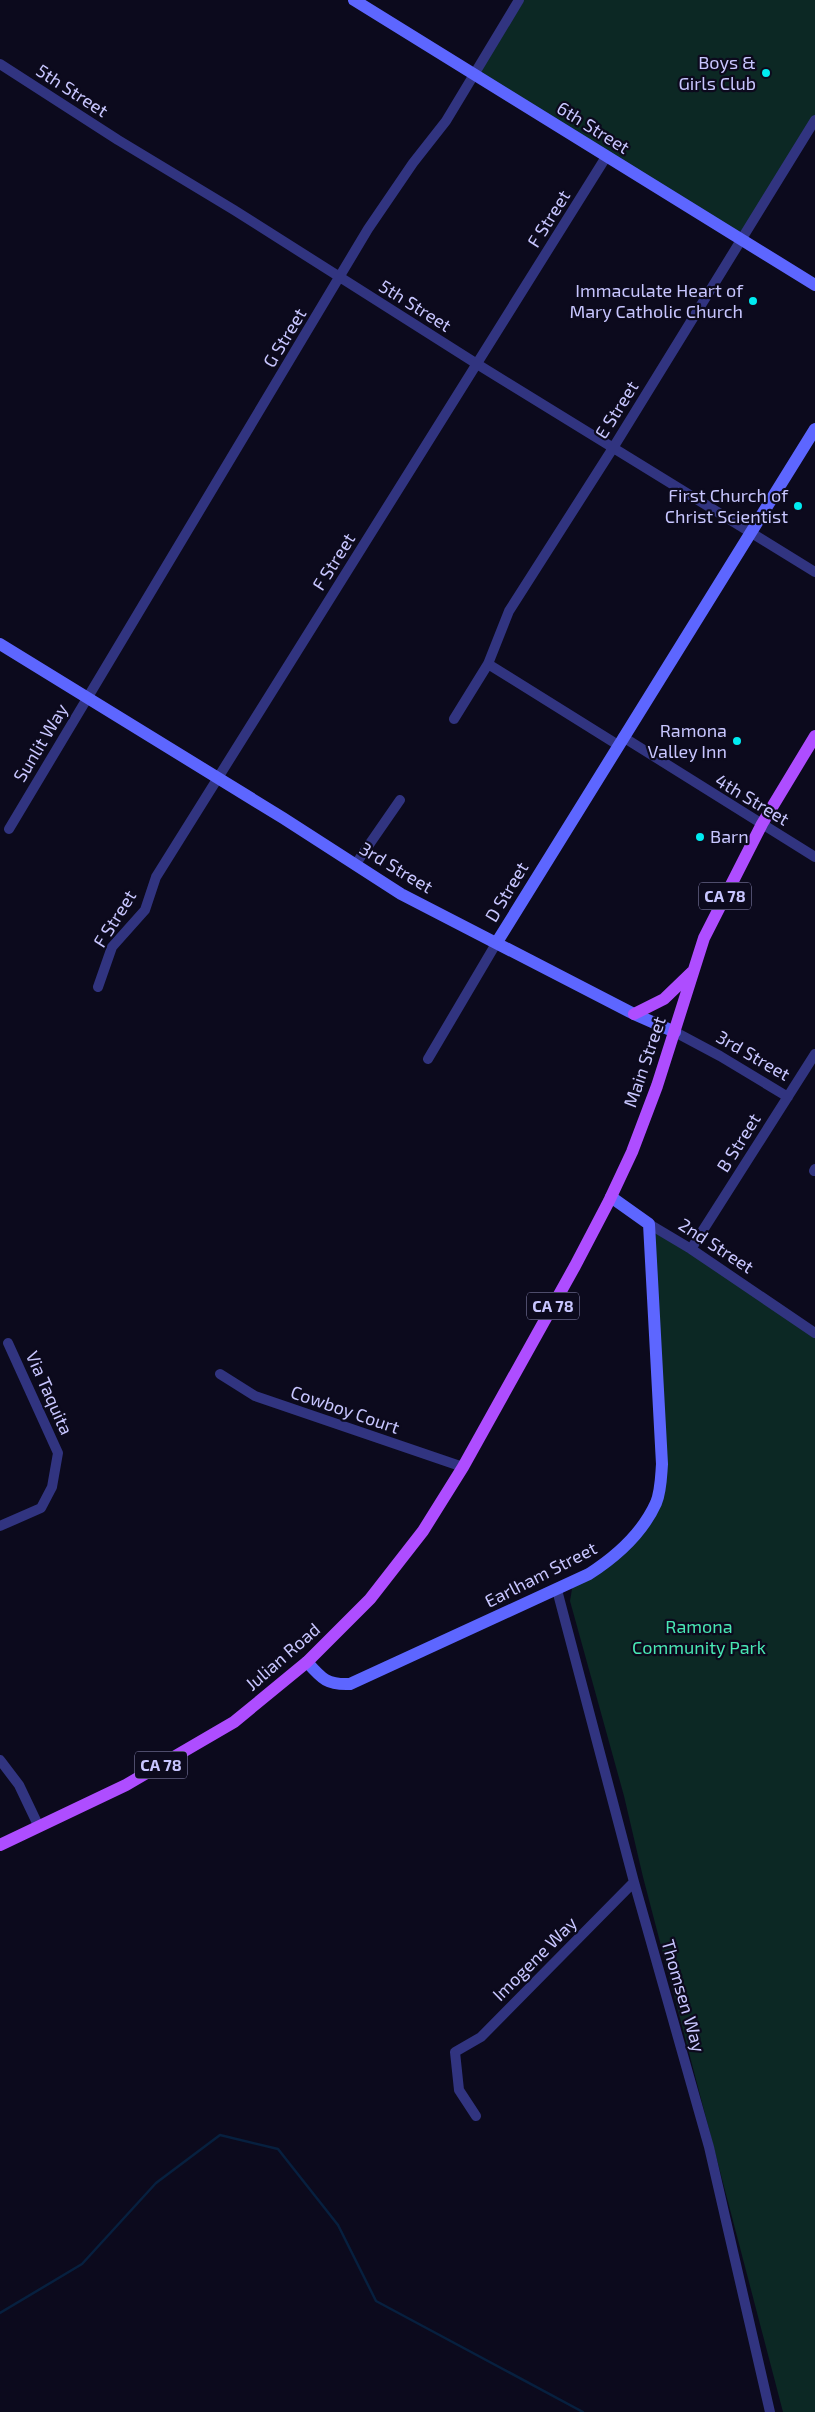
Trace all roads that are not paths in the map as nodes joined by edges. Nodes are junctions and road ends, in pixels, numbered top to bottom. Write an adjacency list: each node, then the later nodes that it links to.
1 (354, 0): 4 (street, 6th Street)
2 (519, 0): 4 (street, G Street)
3 (0, 64): 8 (street, 5th Street)
4 (473, 74): 6 (street, 6th Street); 8 (street, G Street)
5 (815, 120): 7 (street, E Street)
6 (606, 157): 7 (street, 6th Street); 10 (street, F Street)
7 (741, 240): 9 (street, 6th Street); 12 (street, E Street)
8 (340, 278): 10 (street, 5th Street); 17 (street, G Street)
9 (815, 286)
10 (477, 364): 12 (street, 5th Street); 21 (street, F Street)
11 (815, 429): 13 (street, D Street)
12 (613, 448): 13 (street, 5th Street); 16 (street, E Street)
13 (750, 533): 14 (street, 5th Street); 20 (street, D Street)
14 (815, 572)
15 (0, 644): 17 (street, 3rd Street)
16 (488, 664): 18 (street, E Street); 20 (street, 4th Street)
17 (86, 699): 21 (street, 3rd Street); 24 (street, Sunlit Way)
18 (454, 719)
19 (815, 736): 23 (main road, Main Street / CA 78)
20 (620, 741): 23 (street, 4th Street); 27 (street, D Street)
21 (218, 778): 26 (street, 3rd Street); 29 (street, F Street)
22 (400, 800): 26 (street)
23 (762, 824): 25 (street, 4th Street); 28 (main road, Main Street / CA 78)
24 (9, 829)
25 (815, 857)
26 (356, 865): 27 (street, 3rd Street)
27 (497, 942): 30 (street, 3rd Street); 33 (street, D Street)
28 (694, 970): 30 (main road); 31 (main road, Main Street / CA 78)
29 (98, 987)
30 (634, 1014): 31 (street, 3rd Street)
31 (675, 1032): 34 (street, 3rd Street); 35 (main road, Main Street / CA 78)
32 (815, 1054): 34 (street, B Street)
33 (428, 1059)
34 (788, 1096): 37 (street, B Street)
35 (611, 1197): 36 (street, 2nd Street); 41 (main road, Main Street / CA 78)
36 (649, 1224): 37 (street, 2nd Street); 44 (street, Earlham Street)
37 (691, 1249): 38 (street, 2nd Street)
38 (815, 1333)
39 (8, 1343): 43 (street, Via Taquita)
40 (220, 1374): 42 (street, Cowboy Court)
41 (502, 1398): 42 (main road, Julian Road / CA 78)
42 (463, 1467): 45 (main road, Julian Road / CA 78)
43 (0, 1526)
44 (557, 1590): 45 (street, Earlham Street); 49 (street, Thomsen Way)
45 (308, 1662): 47 (main road, Julian Road / CA 78)
46 (0, 1760): 47 (street)
47 (39, 1828): 48 (main road, Julian Road / CA 78)
48 (0, 1845)
49 (634, 1882): 50 (street, Imogene Way); 51 (street, Thomsen Way)
50 (476, 2116)
51 (770, 2412)

